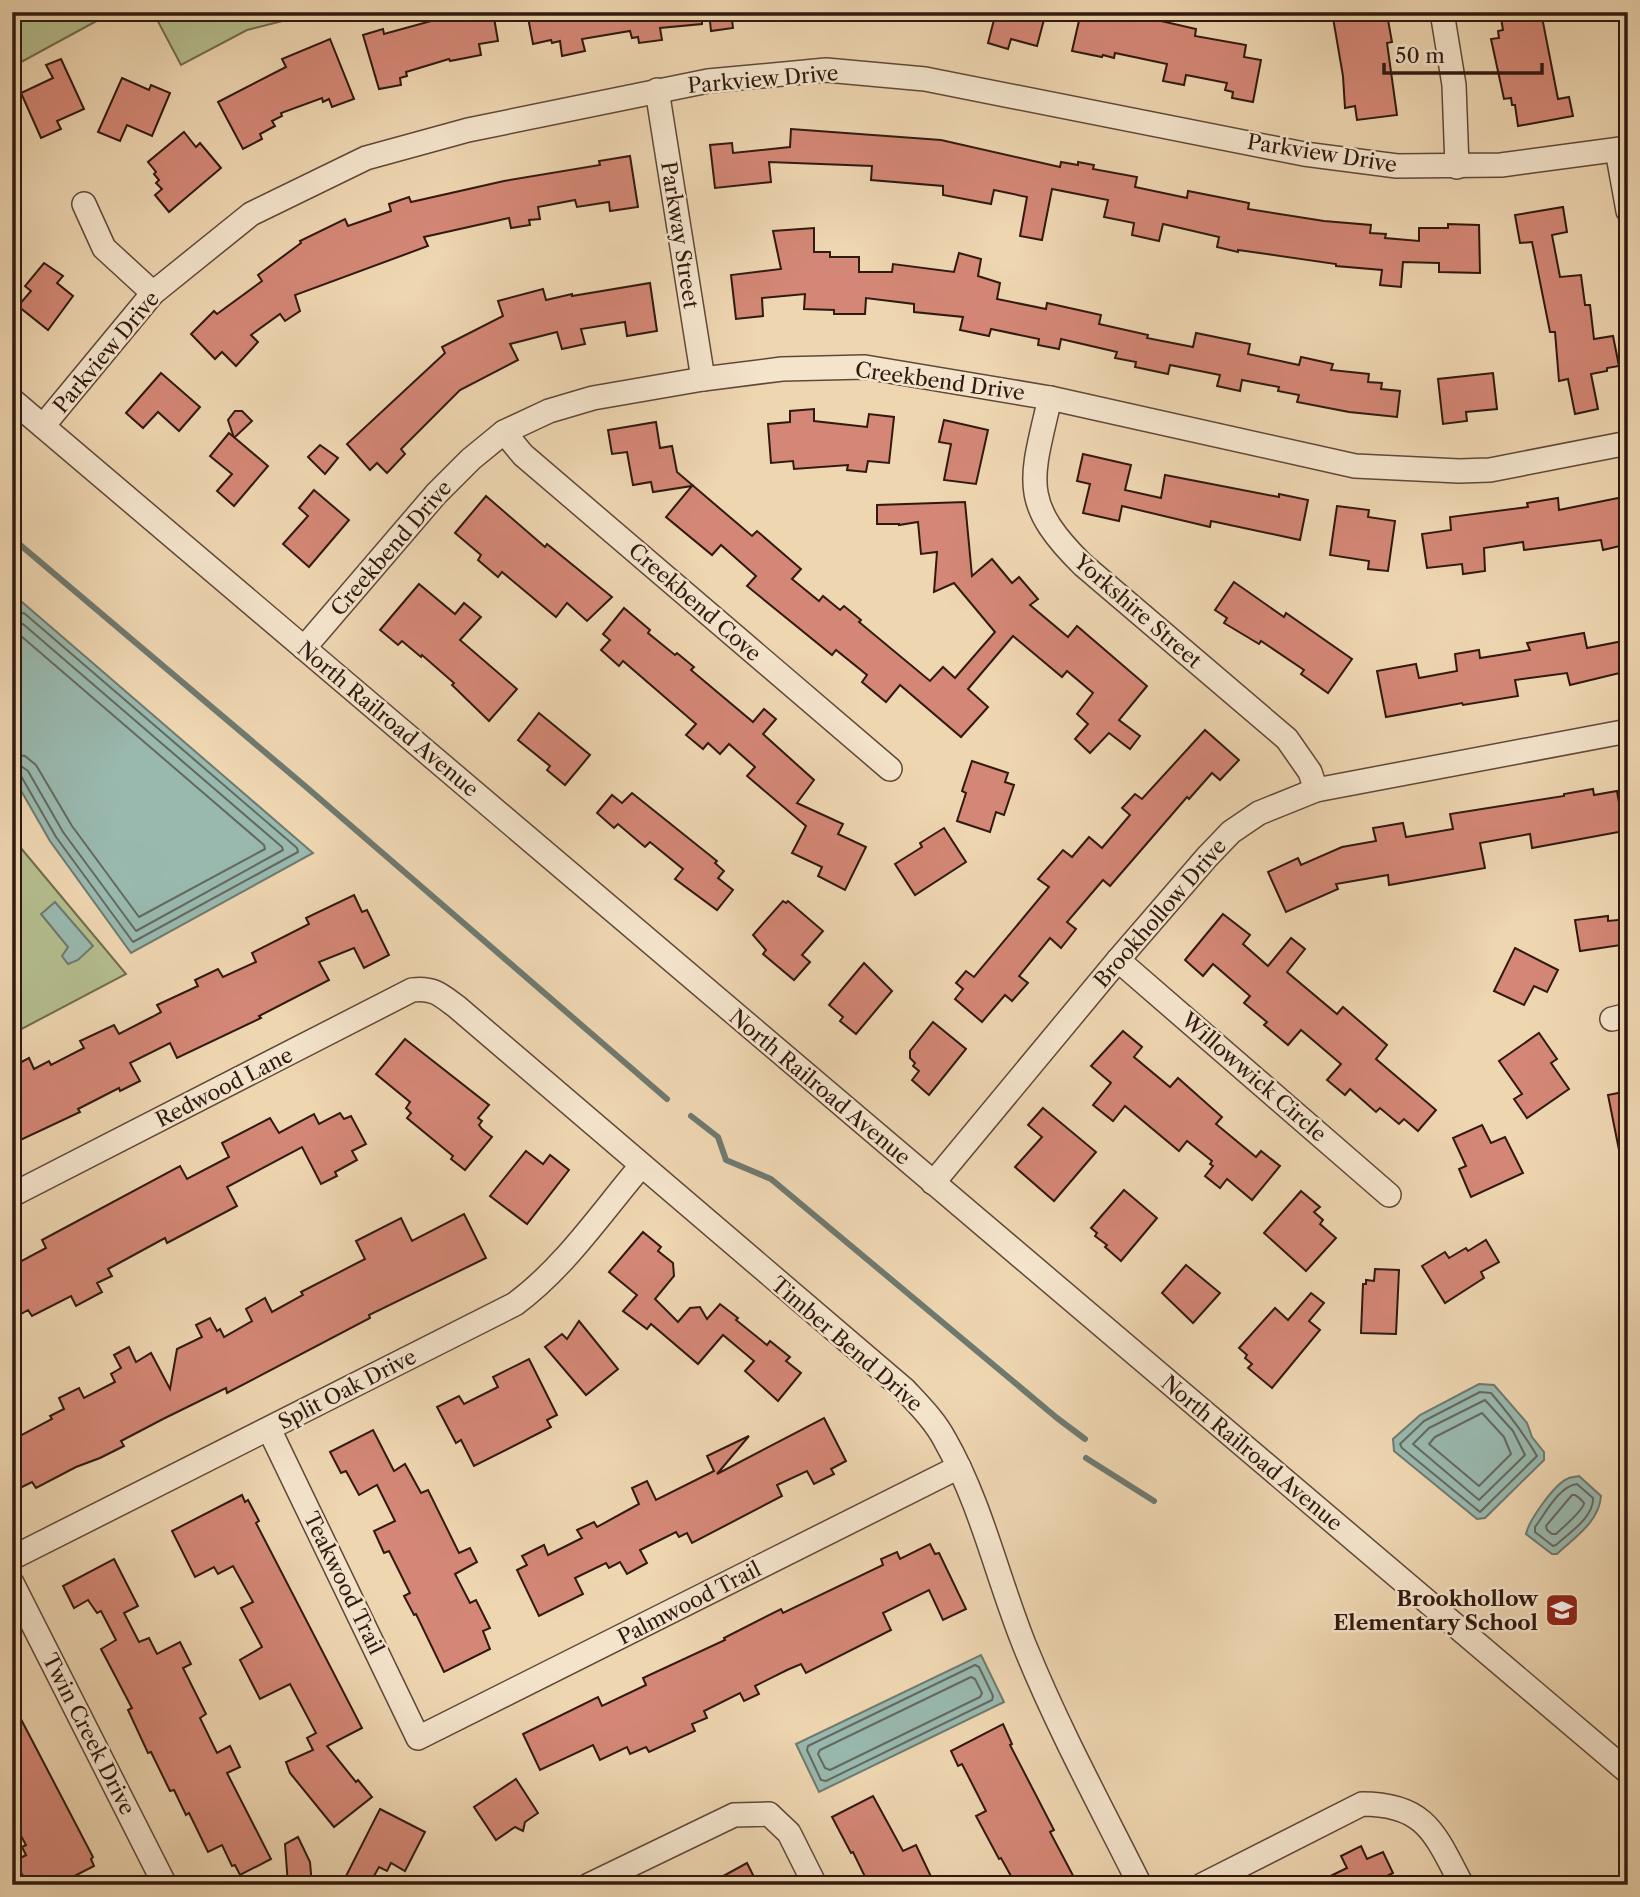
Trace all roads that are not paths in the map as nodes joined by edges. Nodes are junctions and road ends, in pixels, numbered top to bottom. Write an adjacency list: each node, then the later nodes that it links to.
1 (1442, 12): 4 (street)
2 (657, 90): 4 (street, Parkview Drive); 7 (street, Parkview Drive); 8 (street, Parkway Street)
3 (1623, 149): 4 (street, Parkview Drive); 6 (street)
4 (1457, 167)
5 (84, 204): 7 (street)
6 (1628, 211)
7 (153, 293): 11 (street, Parkview Drive)
8 (703, 379): 9 (street, Creekbend Drive); 12 (street, Creekbend Drive)
9 (1050, 398): 13 (street, Creekbend Drive); 17 (street, Yorkshire Street)
10 (12, 400): 11 (street, North Railroad Avenue)
11 (43, 426): 14 (street, North Railroad Avenue)
12 (504, 432): 14 (street, Creekbend Drive); 16 (street, Creekbend Cove)
13 (1628, 443)
14 (304, 648): 21 (street, North Railroad Avenue)
15 (1628, 731): 17 (street, Brookhollow Drive)
16 (890, 769)
17 (1316, 790): 18 (street, Brookhollow Drive)
18 (1118, 960): 21 (street, Brookhollow Drive); 23 (street, Willowwick Circle)
19 (437, 992): 20 (street, Timber Bend Drive); 22 (street, Redwood Lane)
20 (641, 1166): 24 (street, Split Oak Drive); 25 (street, Timber Bend Drive)
21 (933, 1183): 29 (street, North Railroad Avenue)
22 (12, 1195)
23 (1390, 1195)
24 (269, 1429): 26 (street, Split Oak Drive); 28 (street, Teakwood Trail)
25 (958, 1467): 28 (street, Palmwood Trail); 33 (street, Timber Bend Drive)
26 (12, 1558)
27 (12, 1583): 30 (street, Twin Creek Drive)
28 (418, 1738)
29 (1628, 1772)
30 (165, 1885)
31 (589, 1885): 32 (street)
32 (816, 1885)
33 (1140, 1885)
34 (1202, 1885): 35 (street)
35 (1462, 1885)

